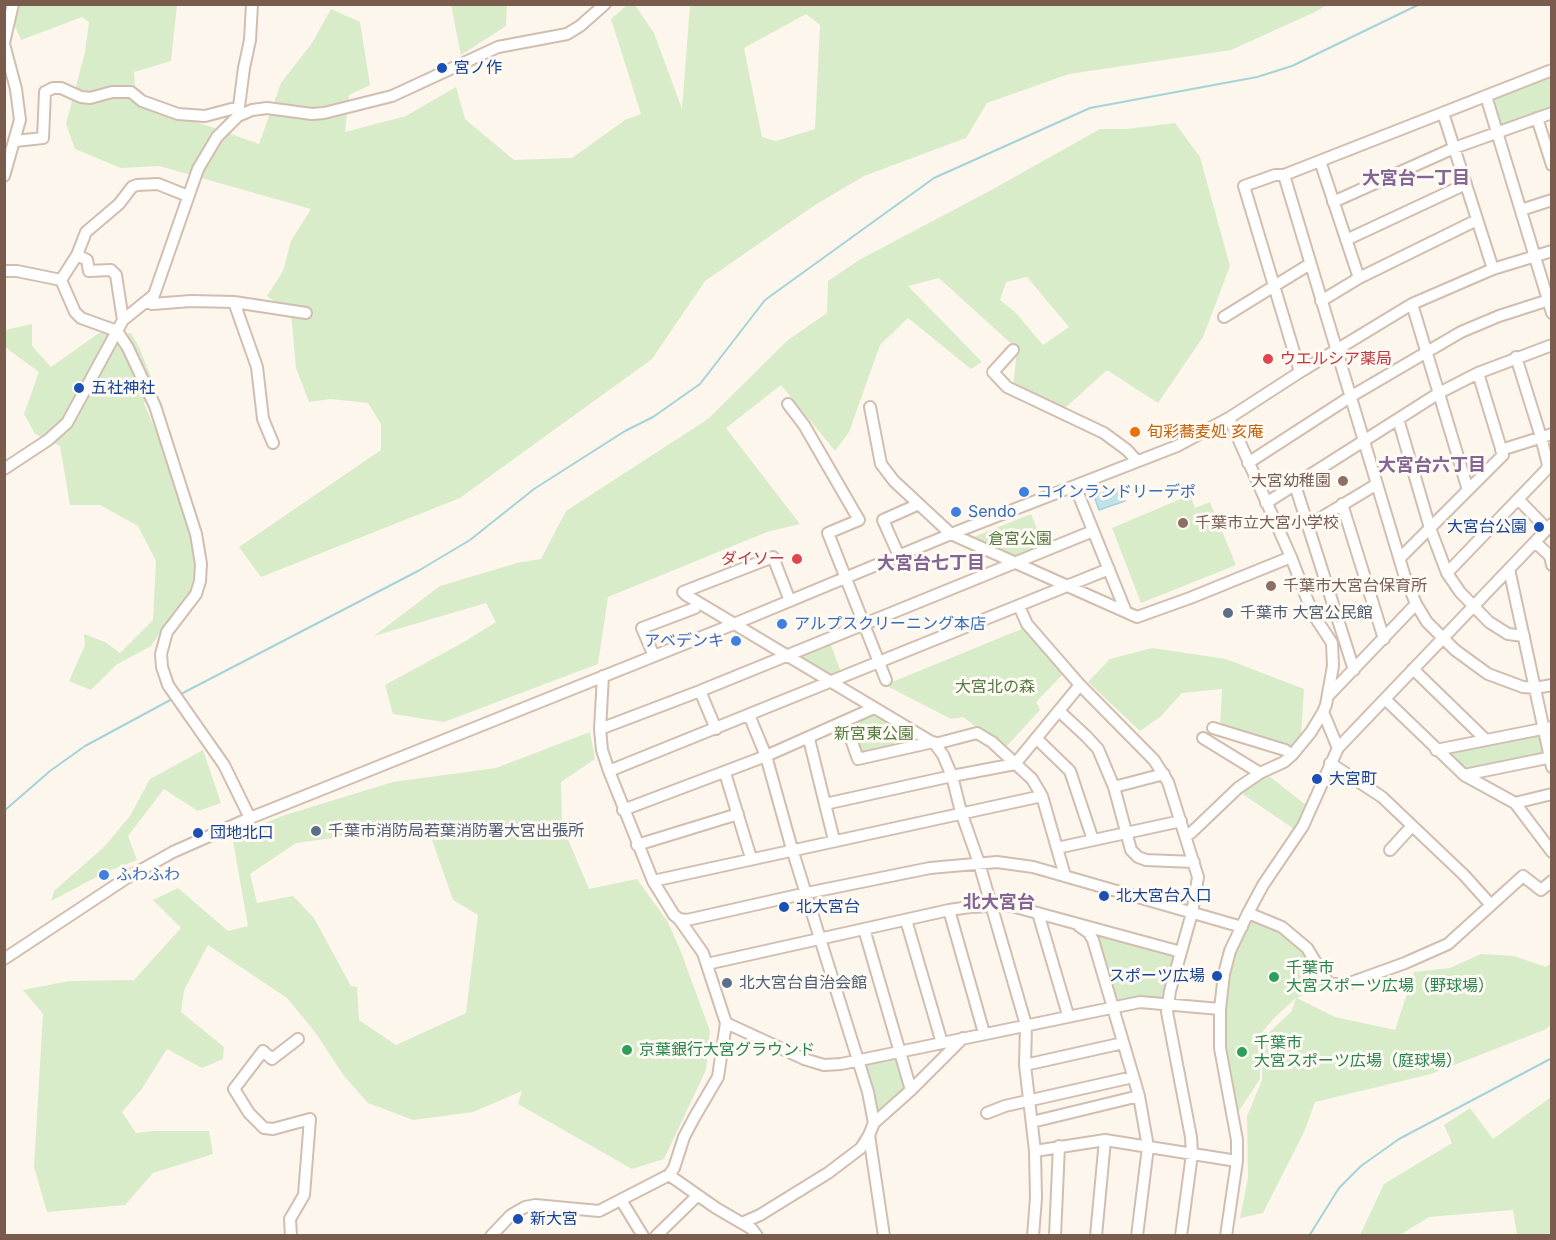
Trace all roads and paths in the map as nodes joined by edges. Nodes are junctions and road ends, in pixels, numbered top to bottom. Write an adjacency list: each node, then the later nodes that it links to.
1 (13, 4): 4 (street)
2 (252, 4): 7 (street)
3 (605, 4): 7 (street)
4 (4, 44): 12 (street)
5 (1551, 70): 6 (street)
6 (1486, 96): 8 (street); 11 (street)
7 (239, 112): 12 (street); 19 (street)
8 (1443, 113): 13 (street); 14 (street)
9 (1551, 113): 10 (street)
10 (1537, 118): 11 (street); 15 (street)
11 (1497, 133): 13 (street); 22 (street)
12 (15, 141): 17 (street)
13 (1454, 148): 18 (street); 21 (street)
14 (1320, 161): 16 (street); 21 (street)
15 (1551, 165)
16 (1284, 175): 28 (street); 33 (street)
17 (4, 176)
18 (1466, 184): 23 (street); 24 (street)
19 (189, 196): 26 (street); 36 (street)
20 (1551, 200): 22 (street)
21 (1333, 202): 24 (street)
22 (1521, 210): 27 (street)
23 (1477, 220): 29 (street); 31 (street)
24 (1346, 240): 31 (street)
25 (1551, 251): 27 (street)
26 (77, 255): 32 (street); 42 (street)
27 (1535, 256): 29 (street); 34 (street)
28 (1310, 264): 33 (street); 35 (street)
29 (1492, 268): 38 (street)
30 (4, 271): 32 (street)
31 (1359, 278): 35 (street)
32 (61, 280): 43 (street)
33 (1274, 285): 41 (street); 49 (street)
34 (1550, 299): 40 (street); 47 (street)
35 (1321, 301): 46 (street)
36 (147, 302): 37 (street); 42 (street)
37 (234, 302): 39 (street); 59 (street)
38 (1412, 304): 46 (street); 47 (street)
39 (306, 313)
40 (1551, 313)
41 (1224, 317)
42 (123, 320): 43 (street)
43 (117, 331): 63 (street); 148 (street)
44 (1551, 345): 48 (street)
45 (1013, 350): 61 (street)
46 (1336, 350): 49 (street); 52 (street)
47 (1426, 352): 51 (street); 52 (street)
48 (1516, 357): 50 (street); 57 (street)
49 (1300, 372): 55 (street)
50 (1478, 373): 51 (street); 60 (street)
51 (1439, 393): 56 (street); 67 (street)
52 (1350, 397): 58 (street); 62 (street)
53 (788, 404): 86 (street)
54 (870, 407): 70 (street)
55 (1229, 418): 61 (street); 62 (street)
56 (1398, 419): 58 (street); 74 (street)
57 (1546, 436): 60 (street); 68 (street)
58 (1364, 439): 64 (street); 65 (street)
59 (273, 443)
60 (1501, 450): 67 (street)
61 (1137, 461): 66 (street)
62 (1248, 463): 69 (street)
63 (4, 469)
64 (1377, 484): 71 (street); 80 (street)
65 (1295, 485): 69 (street); 72 (street)
66 (1075, 486): 75 (street); 76 (street)
67 (1468, 490): 74 (street)
68 (1518, 500): 73 (street); 85 (street)
69 (1266, 503): 79 (street)
70 (919, 504): 76 (street); 78 (street)
71 (1342, 504): 72 (street); 98 (street)
72 (1309, 525): 103 (street)
73 (1549, 527): 77 (street)
74 (1430, 528): 80 (street); 85 (street)
75 (1093, 531): 82 (street); 84 (street)
76 (951, 534): 78 (street); 82 (street)
77 (1535, 542): 81 (street); 83 (street)
78 (899, 556): 86 (street)
79 (1291, 557): 93 (street); 111 (street)
80 (1400, 558): 90 (street)
81 (1551, 559)
82 (1014, 562): 87 (street); 95 (street)
83 (1509, 569): 91 (street); 96 (street)
84 (1109, 570): 87 (street); 93 (street)
85 (1447, 573): 91 (street)
86 (845, 578): 88 (street); 95 (street)
87 (1066, 586): 92 (street); 93 (street)
88 (790, 601): 89 (street); 94 (street)
89 (697, 602): 94 (street); 100 (street)
90 (1416, 604): 97 (street); 98 (street)
91 (1473, 605): 96 (street); 97 (street)
92 (1019, 606): 101 (street); 107 (street)
93 (1126, 612)
94 (734, 624): 99 (street); 100 (street)
95 (864, 624): 99 (street); 101 (street)
96 (1524, 636): 109 (street)
97 (1442, 638): 102 (street); 109 (street)
98 (1384, 639): 103 (street)
99 (787, 655): 106 (street); 110 (street)
100 (654, 656): 104 (street)
101 (880, 662): 105 (street); 106 (street)
102 (1413, 669): 112 (street); 125 (street)
103 (1354, 670): 111 (street)
104 (603, 676): 120 (street); 148 (street)
105 (886, 680)
106 (831, 681): 113 (street); 116 (street)
107 (1080, 685): 114 (street); 137 (street)
108 (1551, 685): 109 (street)
109 (1535, 688): 119 (street)
110 (700, 691): 120 (street); 121 (street)
111 (1328, 696): 115 (street)
112 (1384, 699): 127 (street); 128 (street)
113 (874, 708): 117 (street); 126 (street)
114 (1060, 712): 124 (street); 140 (street)
115 (1323, 712): 127 (street); 129 (street)
116 (749, 715): 121 (street); 130 (street)
117 (845, 722): 122 (street); 126 (street)
118 (1213, 728): 129 (street)
119 (1547, 728): 125 (street); 131 (street)
120 (600, 729): 134 (street)
121 (716, 729): 134 (street)
122 (809, 738): 130 (street); 144 (street)
123 (1203, 738): 136 (street)
124 (1036, 739): 133 (street); 154 (street)
125 (1486, 740): 128 (street)
126 (934, 743): 133 (street); 139 (street)
127 (1338, 748): 132 (street)
128 (1436, 750): 138 (street)
129 (1292, 755): 136 (street)
130 (766, 756): 135 (street); 157 (street)
131 (1551, 760): 138 (street)
132 (1330, 763): 150 (street); 172 (street)
133 (1015, 764): 139 (street); 142 (street)
134 (609, 771): 145 (street)
135 (726, 773): 145 (street); 147 (street)
136 (1260, 773): 152 (street)
137 (1164, 774): 140 (street); 149 (street)
138 (1464, 775): 143 (street)
139 (952, 776): 144 (street); 146 (street)
140 (1114, 787): 151 (street)
141 (1551, 794): 143 (street)
142 (1042, 796): 146 (street); 156 (street)
143 (1515, 803): 159 (street)
144 (825, 804): 153 (street)
145 (623, 810): 155 (street)
146 (962, 812): 153 (street); 162 (street)
147 (738, 814): 155 (street); 160 (street)
148 (250, 818): 180 (street)
149 (1181, 820): 151 (street); 152 (street)
150 (1412, 826): 158 (street); 167 (street)
151 (1127, 833): 154 (street); 161 (street)
152 (1186, 836): 161 (street)
153 (834, 840): 157 (street)
154 (1092, 840): 156 (street)
155 (637, 845): 164 (street)
156 (1057, 848): 163 (street)
157 (792, 849): 160 (street); 166 (street)
158 (1389, 850)
159 (1551, 852)
160 (751, 858): 164 (street)
161 (1194, 862): 171 (street)
162 (979, 863): 163 (street); 166 (street); 168 (street)
163 (1065, 876): 171 (street)
164 (653, 881): 173 (street)
165 (1551, 881): 167 (street)
166 (807, 893): 173 (street); 178 (street)
167 (1491, 905): 172 (street)
168 (991, 906): 169 (street); 170 (street); 187 (street)
169 (950, 910): 174 (street); 188 (street)
170 (1038, 913): 175 (street); 185 (street)
171 (1192, 913): 176 (street); 179 (street)
172 (1248, 913): 176 (street)
173 (679, 919): 181 (street)
174 (906, 920): 177 (street); 191 (street)
175 (1078, 924): 179 (street); 183 (street)
176 (1242, 927): 184 (street)
177 (864, 929): 178 (street); 193 (street)
178 (821, 939): 181 (street); 194 (street)
179 (1181, 952): 182 (street)
180 (4, 959)
181 (707, 964): 186 (street)
182 (1168, 1004): 183 (street); 184 (street); 208 (street)
183 (1113, 1007): 185 (street); 192 (street)
184 (1220, 1009): 209 (street)
185 (1068, 1015): 187 (street)
186 (726, 1023): 194 (street); 210 (street)
187 (1026, 1025): 188 (street); 195 (street)
188 (984, 1033): 189 (street)
189 (964, 1038): 191 (street); 197 (street)
190 (298, 1039): 214 (street)
191 (942, 1042): 193 (street)
192 (1123, 1043): 195 (street); 196 (street)
193 (900, 1052): 194 (street); 197 (street)
194 (858, 1060): 202 (street)
195 (1025, 1065): 199 (street)
196 (1133, 1077): 198 (street); 199 (street)
197 (911, 1090): 202 (street)
198 (1139, 1096): 201 (street); 206 (street)
199 (1029, 1102): 200 (street); 201 (street)
200 (987, 1113)
201 (1032, 1122): 207 (street)
202 (874, 1123): 203 (street)
203 (869, 1135): 213 (street); 219 (street)
204 (1105, 1140): 205 (street); 206 (street); 222 (street)
205 (1059, 1146): 207 (street); 221 (street)
206 (1148, 1147): 208 (street); 223 (street)
207 (1035, 1151): 220 (street)
208 (1191, 1154): 209 (street); 224 (street)
209 (1237, 1161): 225 (street)
210 (669, 1175): 211 (street); 212 (street)
211 (697, 1196): 213 (street); 217 (street)
212 (621, 1200): 215 (street); 216 (street)
213 (742, 1223): 218 (street)
214 (291, 1236)
215 (491, 1236)
216 (643, 1236)
217 (656, 1236)
218 (757, 1236)
219 (884, 1236)
220 (1033, 1236)
221 (1055, 1236)
222 (1096, 1236)
223 (1137, 1236)
224 (1181, 1236)
225 (1226, 1236)

